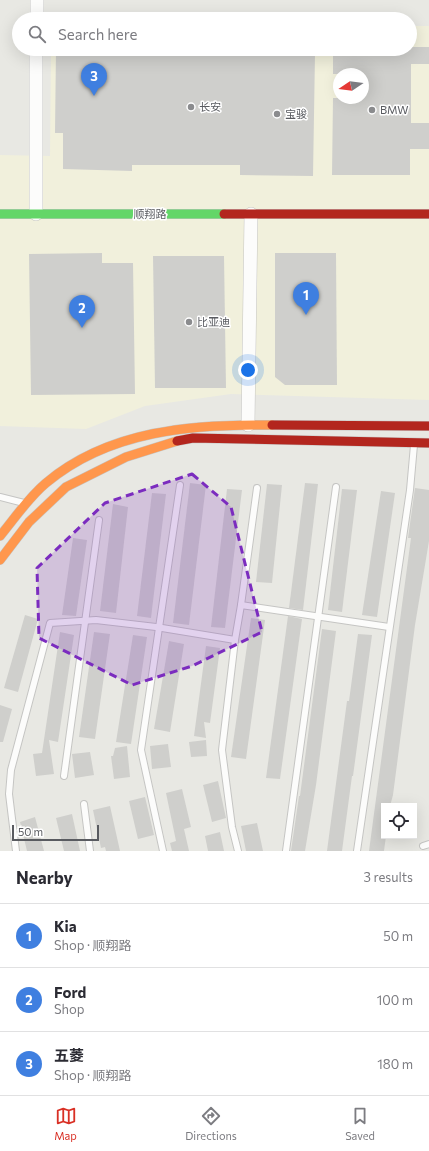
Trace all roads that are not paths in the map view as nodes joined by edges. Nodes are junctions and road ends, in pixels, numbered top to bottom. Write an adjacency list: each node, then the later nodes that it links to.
1 (37, 0): 2 (street)
2 (36, 12)
3 (36, 56): 5 (street)
4 (0, 214): 5 (street, 顺翔路)
5 (36, 214): 6 (street, 顺翔路)
6 (250, 214): 7 (street, 顺翔路); 8 (street)
7 (429, 214)
8 (248, 425): 9 (street); 16 (street)
9 (429, 426)
10 (429, 443): 11 (street)
11 (414, 444): 19 (street); 23 (lane)
12 (180, 485): 24 (lane)
13 (336, 487): 21 (lane)
14 (257, 488): 20 (lane)
15 (0, 497): 16 (lane)
16 (28, 504): 18 (street)
17 (100, 520): 22 (lane)
18 (0, 536)
19 (0, 560)
20 (242, 605): 21 (lane); 25 (lane)
21 (318, 617): 23 (lane); 32 (lane)
22 (86, 620): 24 (lane); 26 (lane); 28 (lane)
23 (389, 627): 33 (lane)
24 (159, 628): 25 (lane); 30 (lane)
25 (235, 640): 31 (lane)
26 (64, 776)
27 (84, 804): 29 (lane)
28 (16, 851)
29 (90, 851)
30 (163, 851)
31 (238, 851)
32 (286, 851)
33 (357, 851)

